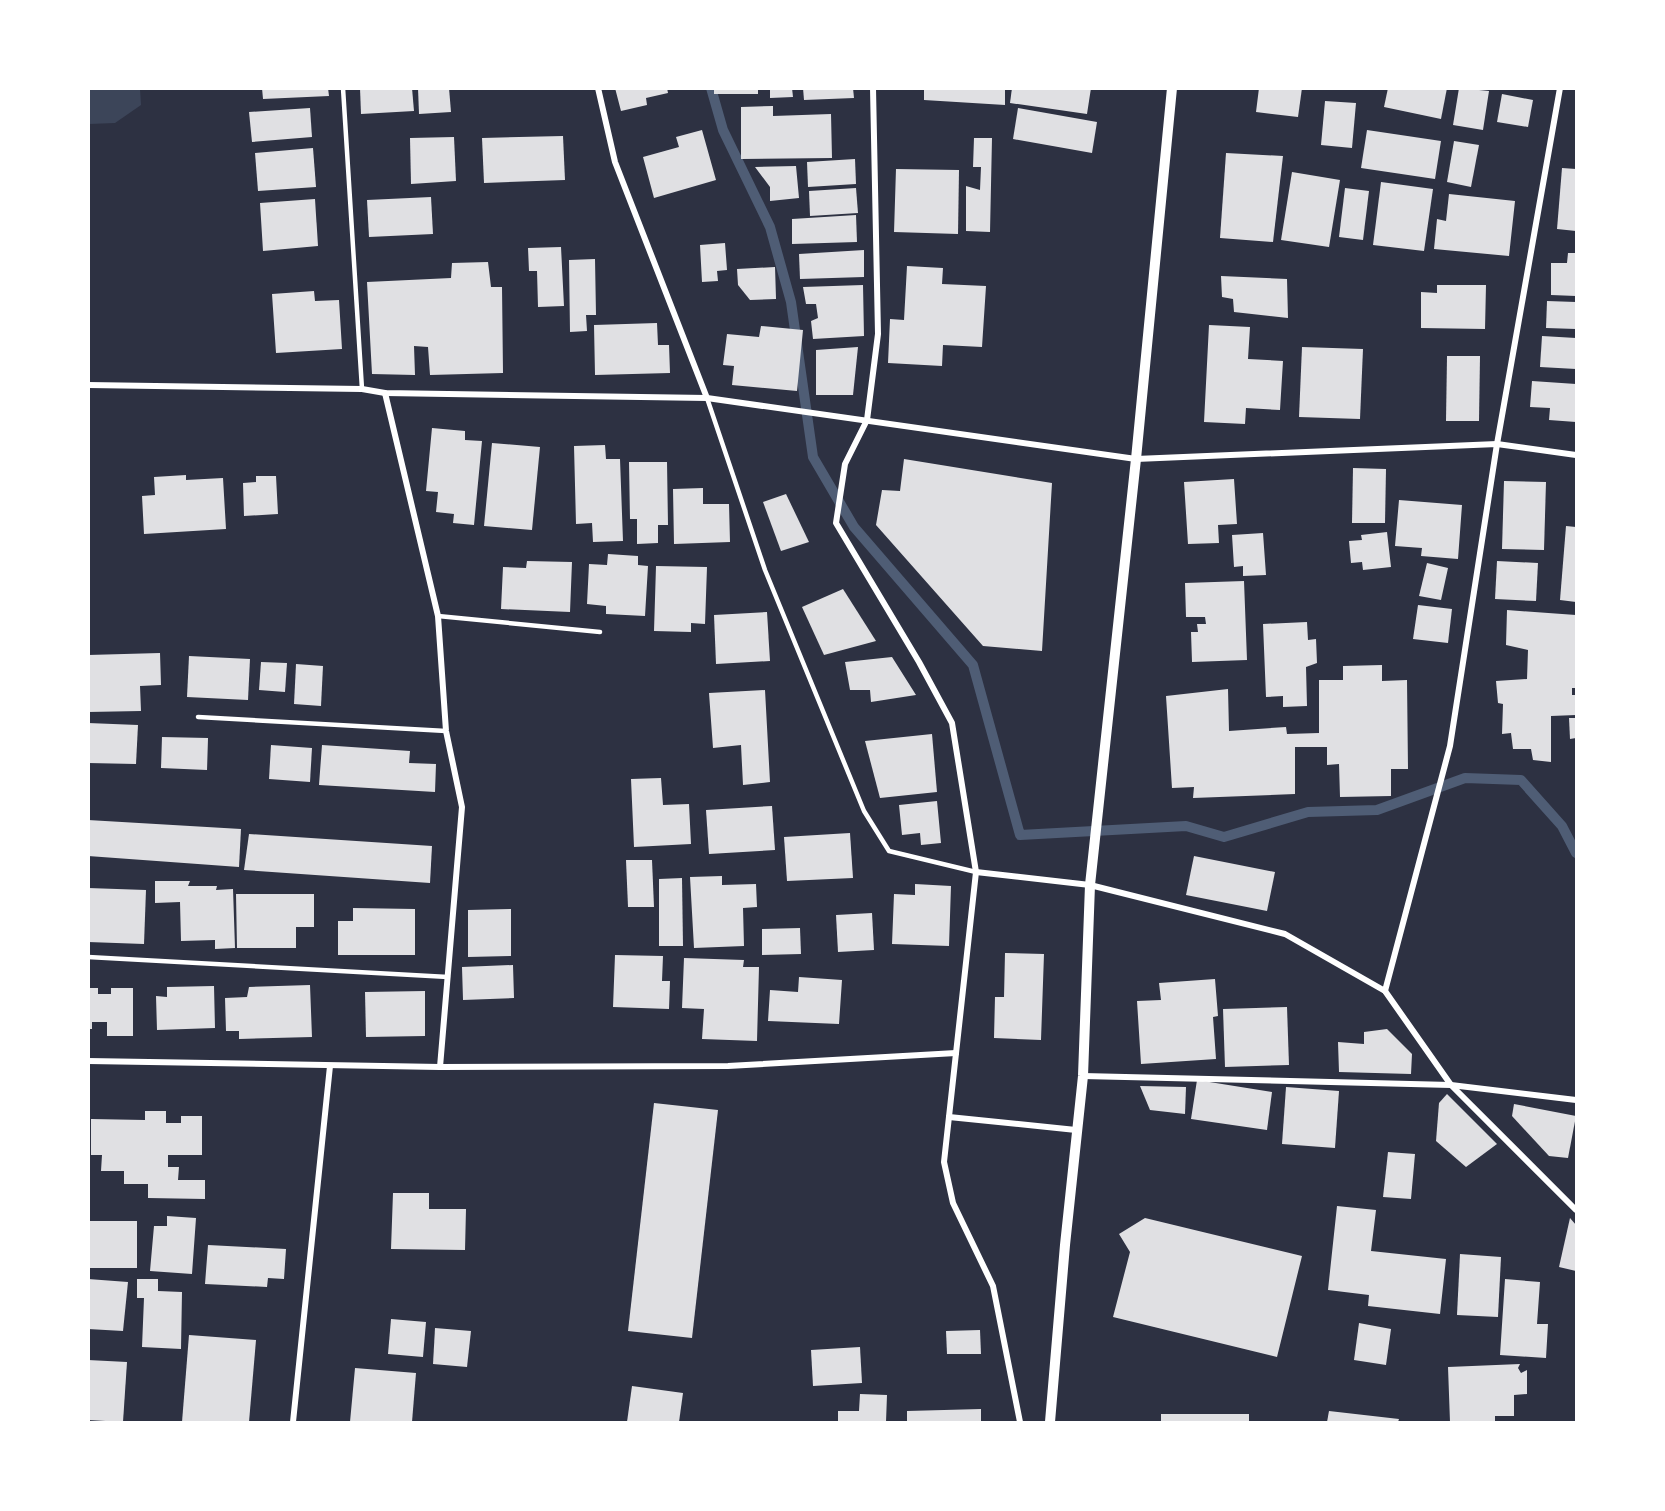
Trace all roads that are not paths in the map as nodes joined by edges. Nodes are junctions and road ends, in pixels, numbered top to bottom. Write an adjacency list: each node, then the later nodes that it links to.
1 (343, 88): 7 (lane)
2 (597, 88): 9 (street)
3 (873, 88): 10 (street)
4 (1172, 88): 13 (street)
5 (1560, 88): 11 (street)
6 (88, 384): 7 (street)
7 (362, 389): 8 (street)
8 (385, 393): 9 (street); 14 (street)
9 (707, 398): 10 (street); 18 (lane)
10 (867, 420): 13 (street); 18 (street)
11 (1497, 444): 12 (street); 13 (street); 22 (street)
12 (1576, 455)
13 (1136, 459): 19 (street)
14 (438, 616): 15 (lane); 17 (street)
15 (600, 632)
16 (198, 717): 17 (lane)
17 (446, 731): 21 (street)
18 (976, 872): 19 (street); 23 (street)
19 (1090, 885): 22 (street); 27 (street)
20 (88, 957): 21 (lane)
21 (447, 977): 26 (street)
22 (1385, 991): 28 (street)
23 (956, 1053): 26 (street); 30 (street)
24 (88, 1061): 25 (street)
25 (330, 1066): 26 (street); 33 (street)
26 (440, 1067)
27 (1083, 1076): 28 (street); 31 (street)
28 (1451, 1085): 29 (street); 32 (street)
29 (1576, 1100)
30 (949, 1117): 31 (street); 34 (street)
31 (1076, 1130): 35 (street)
32 (1576, 1210)
33 (293, 1422)
34 (1020, 1422)
35 (1050, 1422)

